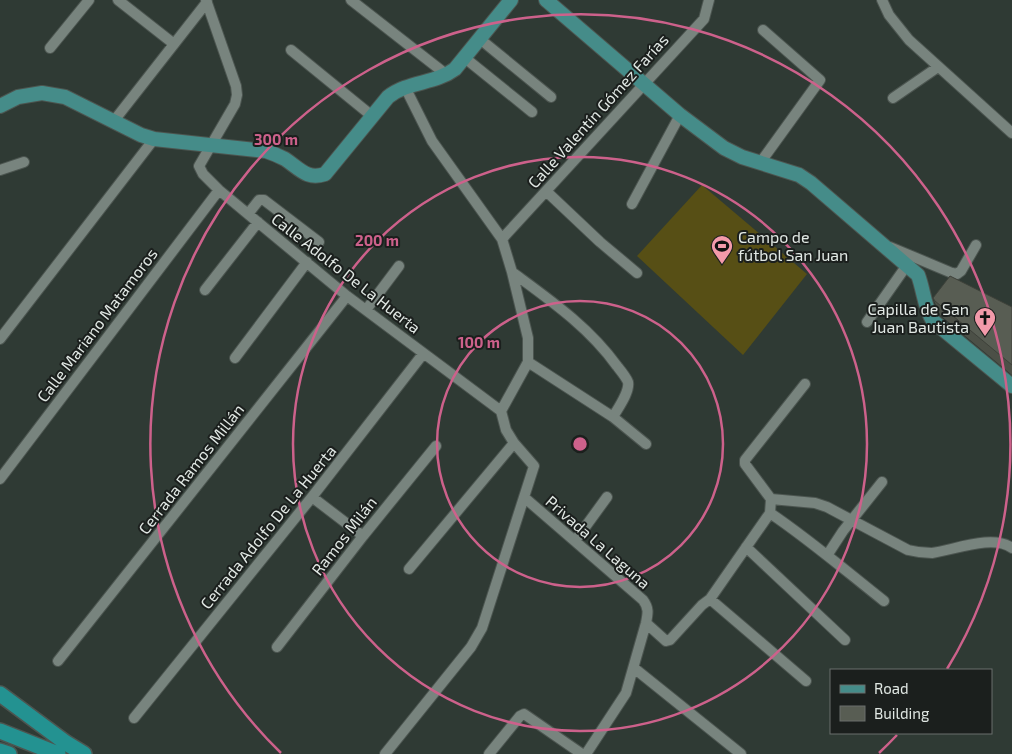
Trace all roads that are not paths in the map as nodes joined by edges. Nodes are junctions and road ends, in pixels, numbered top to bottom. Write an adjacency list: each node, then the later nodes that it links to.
1 (90, 0): 12 (street)
2 (118, 0): 11 (street)
3 (350, 0): 16 (street)
4 (511, 0): 10 (main road)
5 (546, 0): 17 (main road)
6 (710, 0): 17 (street, Calle Valentín Gómez Farías)
7 (882, 0): 15 (street)
8 (207, 1): 11 (street); 28 (street)
9 (763, 30): 30 (street)
10 (480, 39): 14 (main road); 19 (street)
11 (174, 44): 25 (street)
12 (50, 48)
13 (291, 50): 24 (street)
14 (465, 58): 16 (main road); 22 (street)
15 (938, 67): 20 (street); 26 (street)
16 (447, 75): 18 (main road)
17 (643, 84): 23 (main road); 33 (street, Calle Valentín Gómez Farías)
18 (405, 86): 24 (main road); 37 (street)
19 (551, 96)
20 (893, 98)
21 (0, 106): 25 (main road)
22 (532, 112)
23 (680, 115): 30 (main road); 34 (street)
24 (372, 116): 28 (main road)
25 (113, 122): 27 (main road)
26 (1012, 133)
27 (154, 139): 28 (main road); 50 (street)
28 (211, 145): 32 (street, Calle Adolfo De La Huerta)
29 (24, 162): 31 (street)
30 (760, 163): 39 (main road)
31 (0, 170)
32 (219, 190): 35 (street, Calle Adolfo De La Huerta); 61 (street, Calle Mariano Matamoros)
33 (546, 191): 37 (street, Calle Valentín Gómez Farías); 45 (street)
34 (632, 204)
35 (248, 214): 36 (street, Calle Adolfo De La Huerta); 38 (street)
36 (258, 222): 41 (street, Calle Adolfo De La Huerta); 46 (street)
37 (502, 239): 44 (street)
38 (319, 242)
39 (882, 244): 40 (street); 42 (main road)
40 (976, 246)
41 (307, 262): 47 (street, Calle Adolfo De La Huerta); 52 (street)
42 (907, 265): 49 (street); 55 (main road)
43 (399, 266): 48 (street)
44 (512, 272): 53 (street); 57 (street)
45 (637, 273)
46 (205, 290)
47 (347, 296): 48 (street, Calle Adolfo De La Huerta); 80 (street, Cerrada Ramos Millán)
48 (366, 310): 51 (street, Calle Adolfo De La Huerta)
49 (868, 322)
50 (0, 340)
51 (423, 354): 56 (street, Calle Adolfo De La Huerta); 63 (street, Cerrada Adolfo De La Huerta)
52 (235, 358)
53 (528, 362): 56 (street); 57 (street)
54 (805, 384): 66 (street)
55 (1012, 386)
56 (501, 411): 58 (street)
57 (613, 417): 59 (street)
58 (514, 443): 65 (street); 74 (street)
59 (646, 444)
60 (436, 446): 69 (street, Ramos Milán)
61 (0, 479)
62 (882, 482): 68 (street)
63 (312, 497): 69 (street); 84 (street, Cerrada Adolfo De La Huerta)
64 (607, 497): 70 (street)
65 (525, 498): 70 (street, Privada La Laguna); 90 (street)
66 (771, 499): 67 (street); 68 (street)
67 (770, 513): 71 (street); 73 (street)
68 (851, 520): 72 (street); 73 (street)
69 (363, 536): 79 (street, Ramos Milán)
70 (575, 541): 77 (street, Privada La Laguna)
71 (746, 547): 75 (street); 78 (street)
72 (1012, 548)
73 (828, 554): 76 (street)
74 (409, 569)
75 (710, 599): 77 (street); 82 (street)
76 (884, 601)
77 (646, 623): 81 (street, Privada La Laguna)
78 (845, 640)
79 (276, 647)
80 (58, 661)
81 (634, 668): 93 (street, Privada La Laguna); 94 (street)
82 (806, 681)
83 (0, 694): 89 (highway)
84 (134, 718)
85 (0, 731): 88 (highway)
86 (0, 751): 87 (highway)
87 (9, 754)
88 (58, 754)
89 (84, 754)
90 (385, 754)
91 (489, 754): 92 (street)
92 (582, 754)
93 (586, 754)
94 (741, 754)

